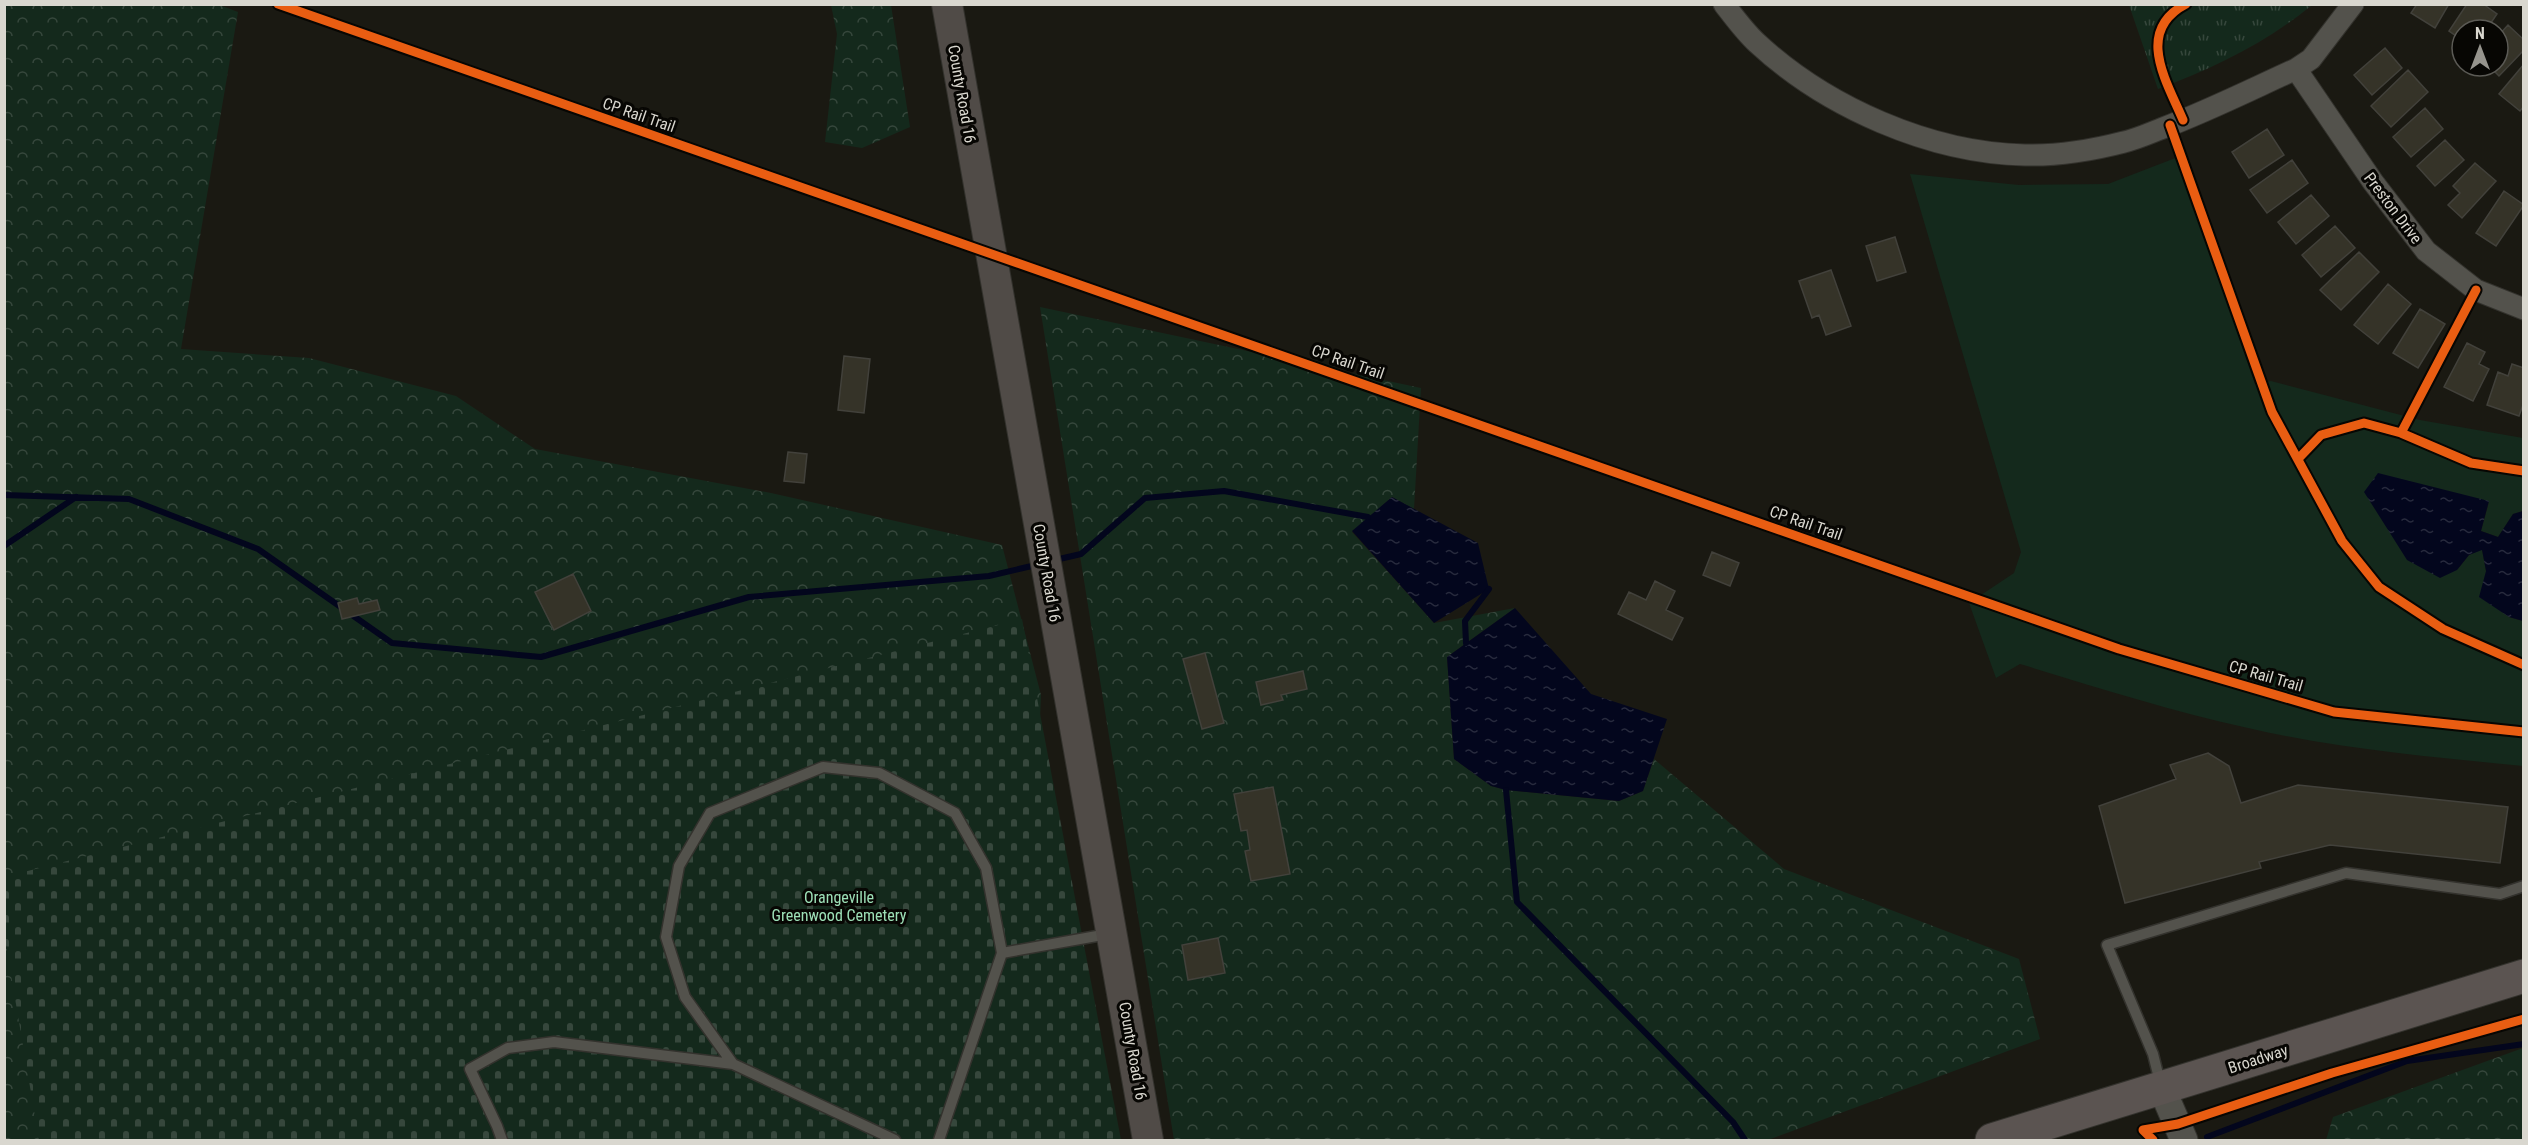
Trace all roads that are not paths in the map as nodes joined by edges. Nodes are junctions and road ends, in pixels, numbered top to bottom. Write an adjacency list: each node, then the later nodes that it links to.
1 (947, 4): 7 (main road, County Road 16)
2 (1724, 4): 4 (street)
3 (2353, 4): 4 (street)
4 (2296, 69): 5 (street, Preston Drive)
5 (2523, 309)
6 (2523, 886): 11 (lane)
7 (1112, 933): 8 (lane); 15 (main road, County Road 16)
8 (1002, 953): 10 (lane); 14 (lane)
9 (2523, 976): 11 (main road, Broadway)
10 (733, 1064): 12 (lane); 13 (lane)
11 (2162, 1089): 16 (main road, Broadway); 17 (street)
12 (502, 1140)
13 (895, 1140)
14 (939, 1140)
15 (1148, 1140)
16 (1992, 1140)
17 (2184, 1140)

